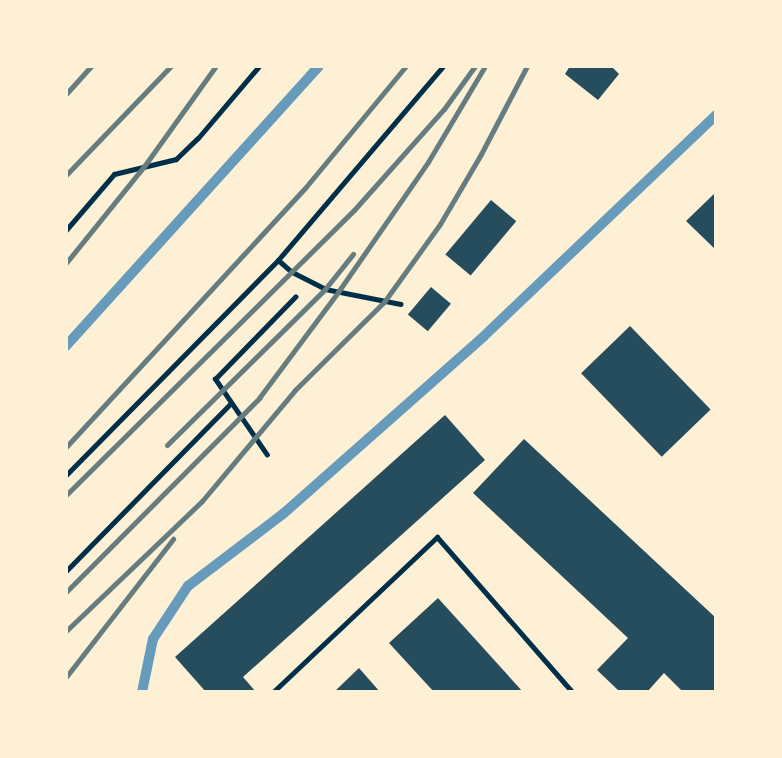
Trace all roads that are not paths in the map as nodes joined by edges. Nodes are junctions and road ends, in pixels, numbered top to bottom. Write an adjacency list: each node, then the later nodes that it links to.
1 (259, 66): 3 (lane)
2 (443, 66): 4 (lane)
3 (66, 230)
4 (278, 260): 5 (lane); 6 (lane)
5 (401, 304)
6 (66, 475)
7 (273, 691): 8 (lane)
8 (572, 691)

